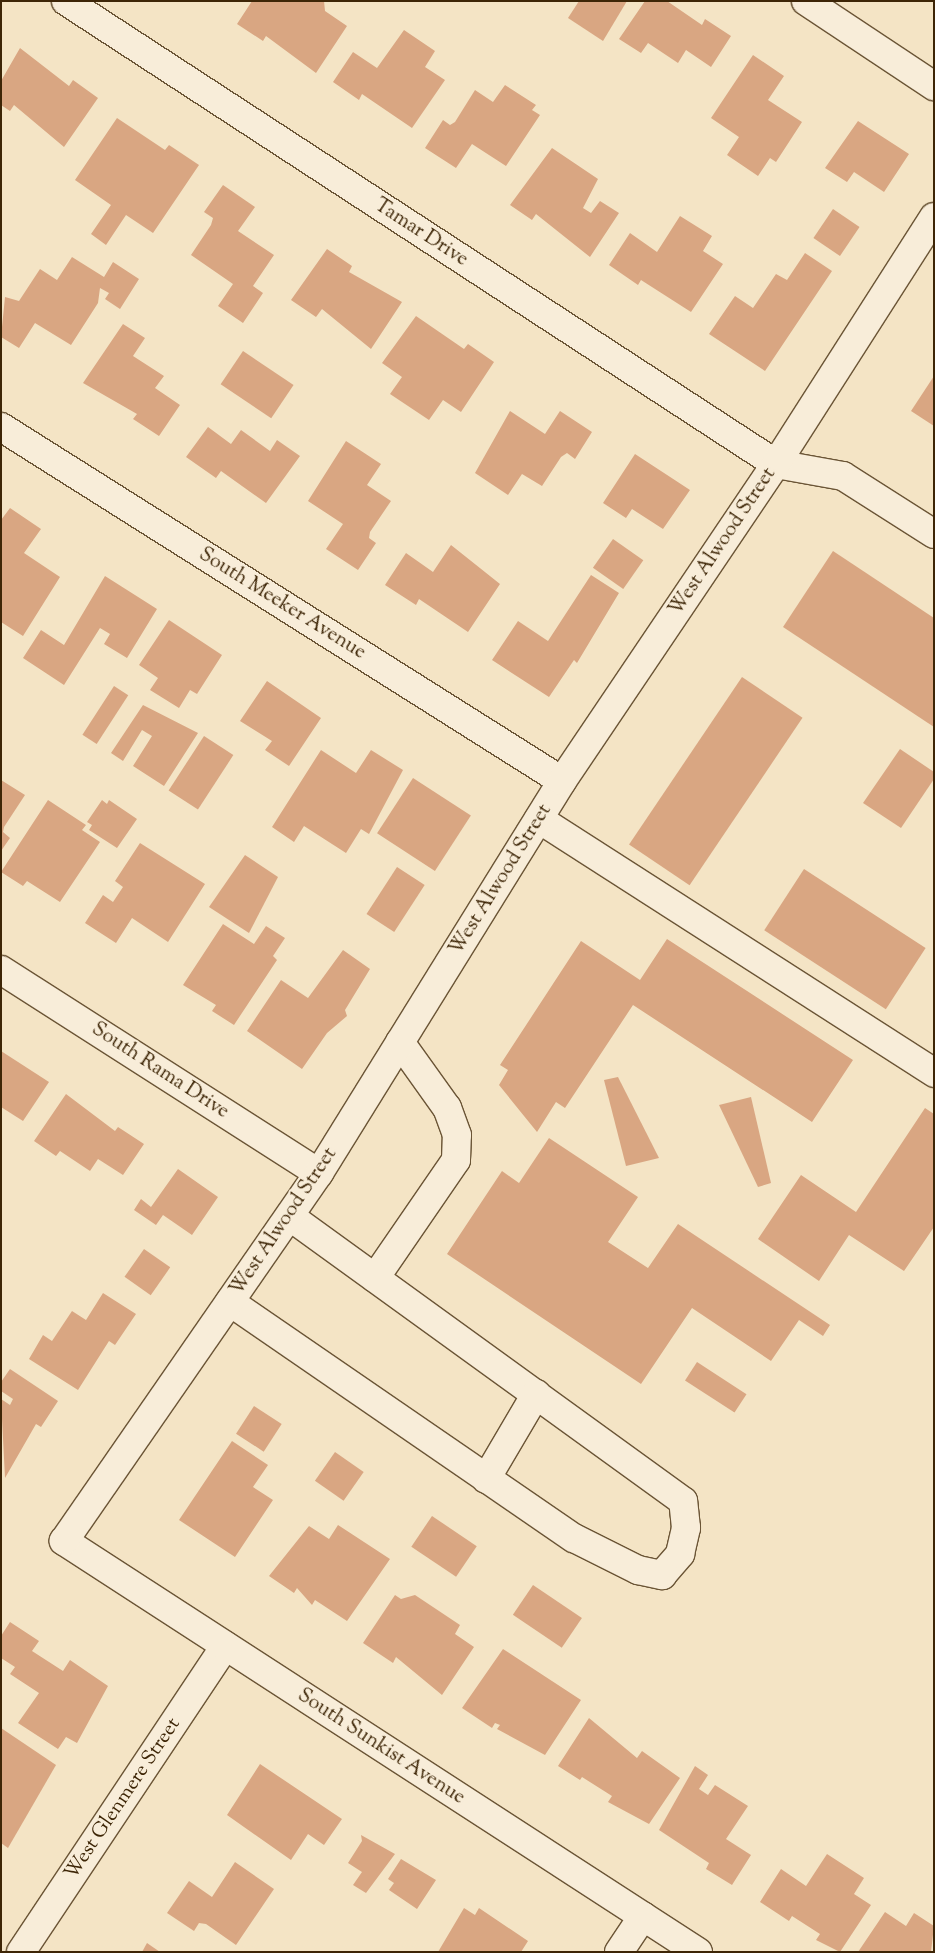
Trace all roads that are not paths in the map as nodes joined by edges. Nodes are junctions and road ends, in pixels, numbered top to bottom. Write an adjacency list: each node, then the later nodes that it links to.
1 (66, 1): 6 (street, Tamar Drive)
2 (806, 1): 3 (street)
3 (934, 86)
4 (934, 217): 6 (street, West Alwood Street)
5 (1, 427): 8 (street, South Meeker Avenue)
6 (776, 464): 7 (street); 8 (street, West Alwood Street)
7 (934, 534)
8 (562, 781): 9 (street, West Alwood Street)
9 (539, 819): 11 (street, West Alwood Street); 12 (street)
10 (1, 970): 13 (street, South Rama Drive)
11 (400, 1042): 13 (street, West Alwood Street); 15 (street)
12 (934, 1073)
13 (319, 1173): 14 (street, West Alwood Street)
14 (290, 1216): 15 (street); 16 (street, West Alwood Street)
15 (375, 1278): 17 (street)
16 (230, 1302): 18 (street); 19 (street, West Alwood Street)
17 (536, 1394): 18 (street); 18 (street)
18 (486, 1478)
19 (64, 1541): 20 (street, South Sunkist Avenue)
20 (225, 1646): 21 (street, South Sunkist Avenue); 22 (street, West Glenmere Street)
21 (643, 1916): 23 (street); 24 (street, South Sunkist Avenue)
22 (20, 1952)
23 (619, 1952)
24 (698, 1952)

